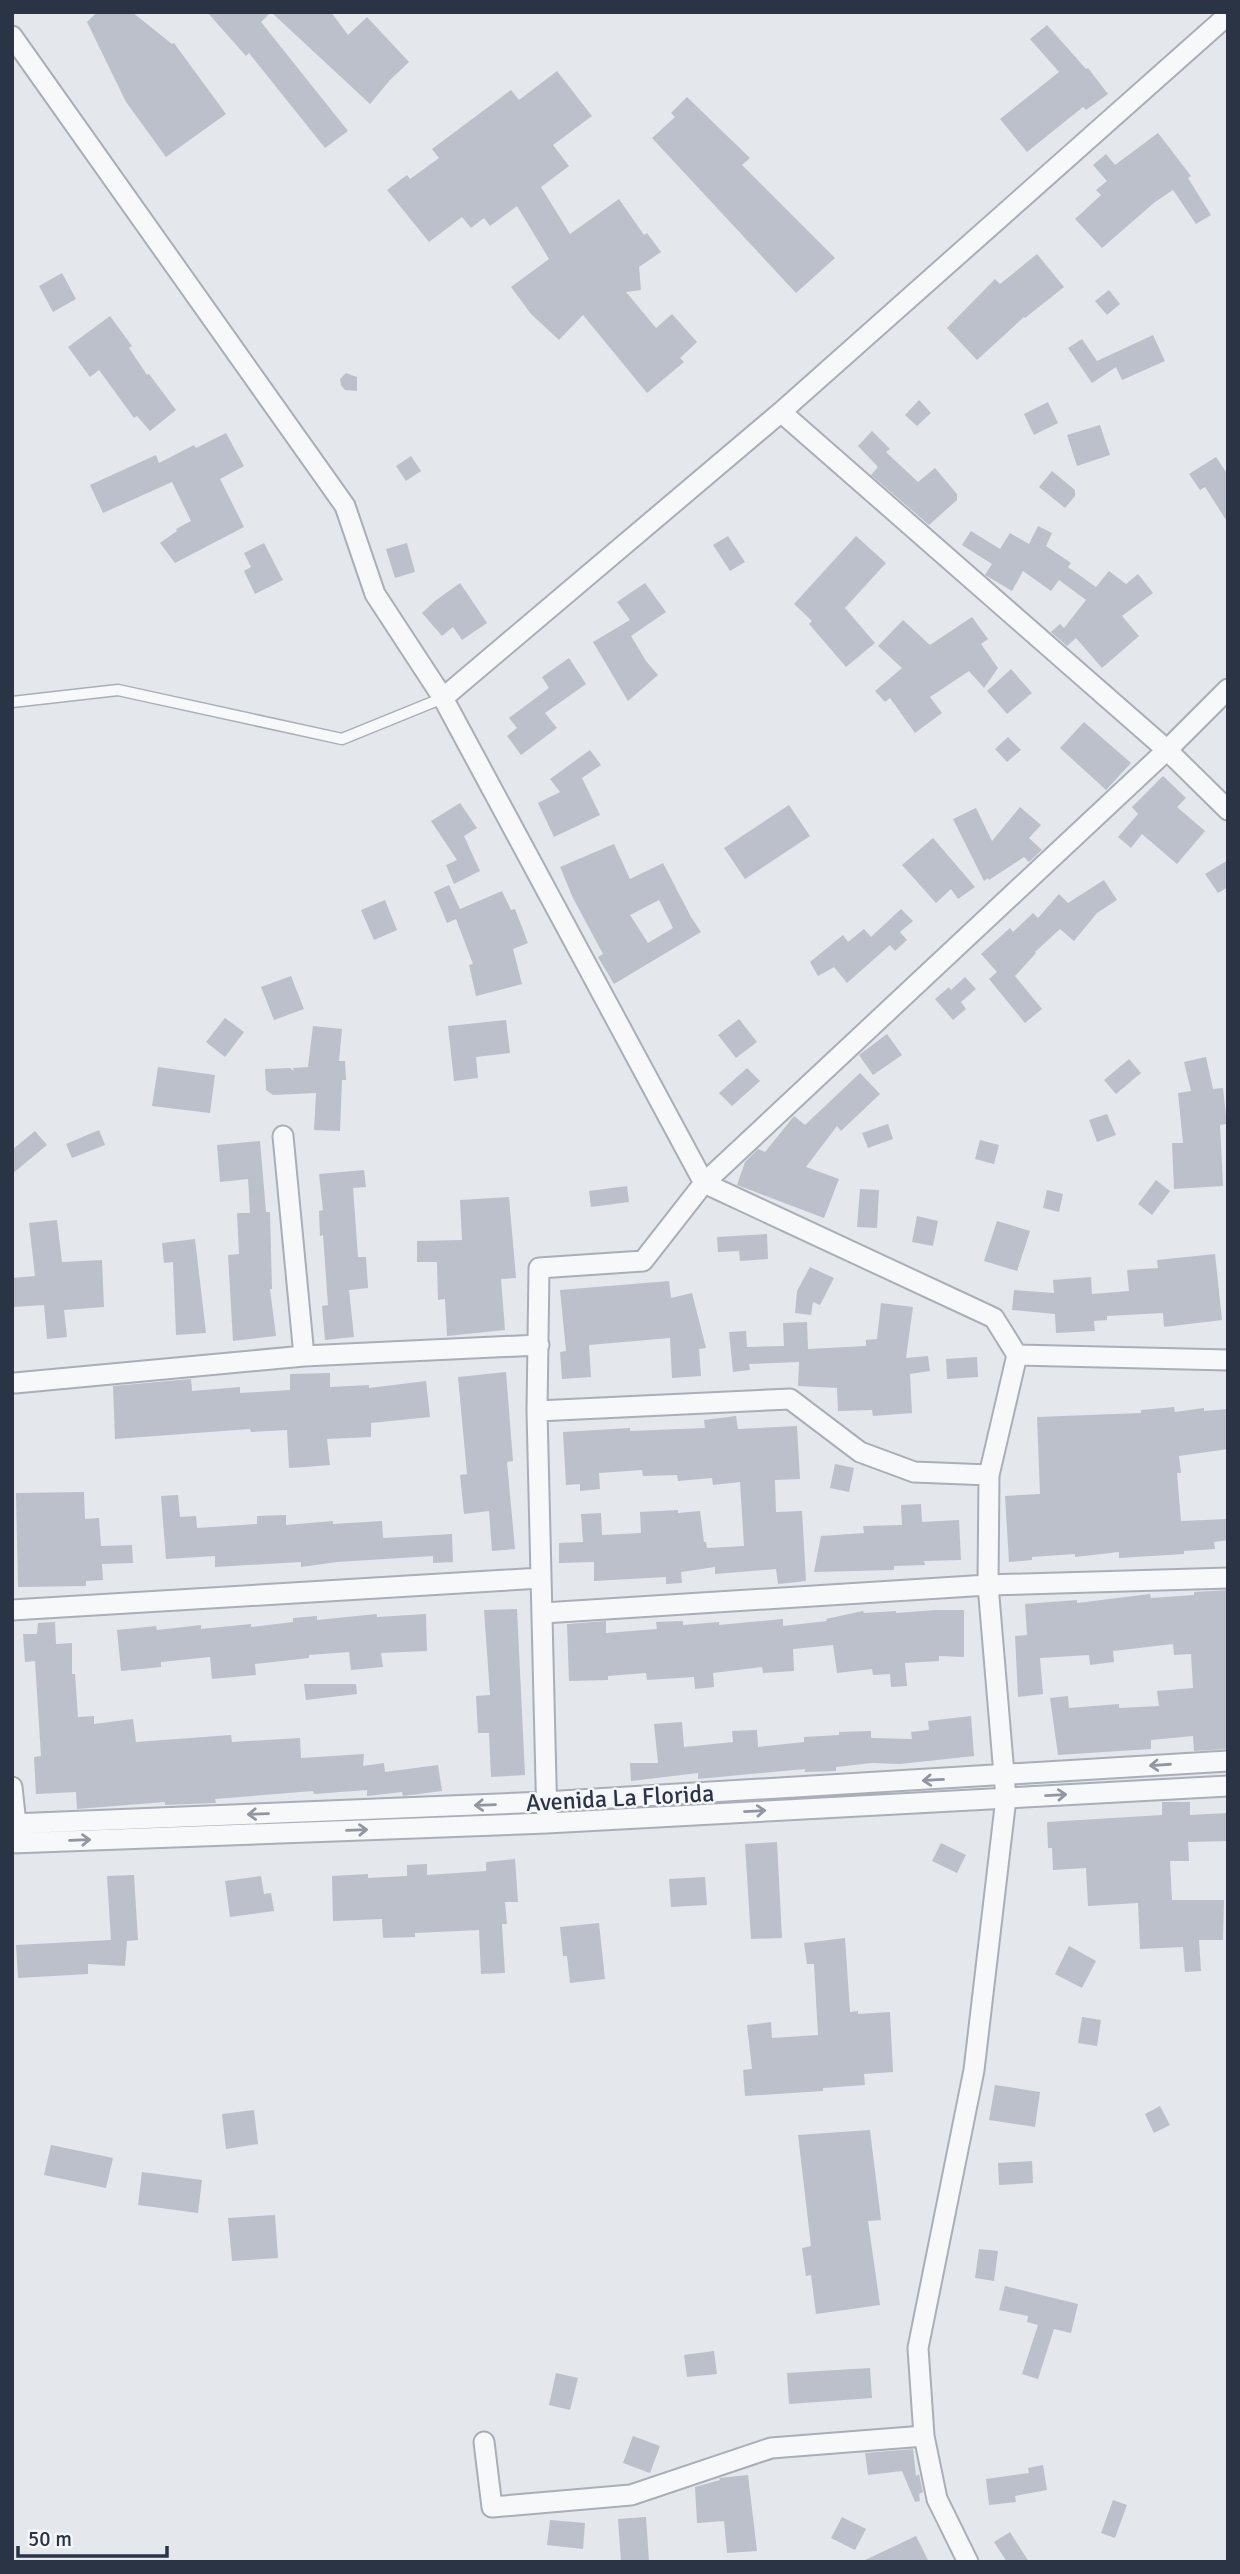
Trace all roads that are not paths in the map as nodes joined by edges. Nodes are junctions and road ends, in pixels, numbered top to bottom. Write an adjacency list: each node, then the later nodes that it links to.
1 (1228, 15): 3 (street)
2 (12, 36): 5 (street)
3 (781, 412): 5 (street); 7 (street)
4 (1228, 689): 7 (street)
5 (443, 698): 6 (lane); 10 (street)
6 (12, 702)
7 (1167, 750): 8 (street); 10 (street)
8 (1228, 810)
9 (283, 1136): 13 (street)
10 (704, 1184): 11 (street); 12 (street)
11 (540, 1345): 13 (street); 16 (street)
12 (1017, 1355): 14 (street); 17 (street)
13 (303, 1356): 15 (street)
14 (1228, 1360)
15 (15, 1383)
16 (537, 1411): 17 (street); 18 (street)
17 (989, 1475): 20 (street)
18 (541, 1578): 21 (street); 22 (street)
19 (1228, 1578): 20 (street)
20 (988, 1585): 22 (street); 24 (street)
21 (12, 1610)
22 (543, 1613): 28 (street)
23 (1228, 1761): 24 (street, Avenida La Florida, one-way to 24)
24 (1002, 1775): 27 (street); 28 (street, Avenida La Florida, one-way to 28)
25 (1228, 1786): 27 (street, one-way to 25)
26 (12, 1787): 30 (street)
27 (1006, 1798): 29 (street, one-way to 27); 31 (street)
28 (544, 1802): 29 (street); 30 (street, Avenida La Florida, one-way to 30)
29 (547, 1823): 30 (street, one-way to 29)
30 (13, 1830)
31 (924, 2436): 32 (street); 33 (street)
32 (484, 2442)
33 (968, 2562)

